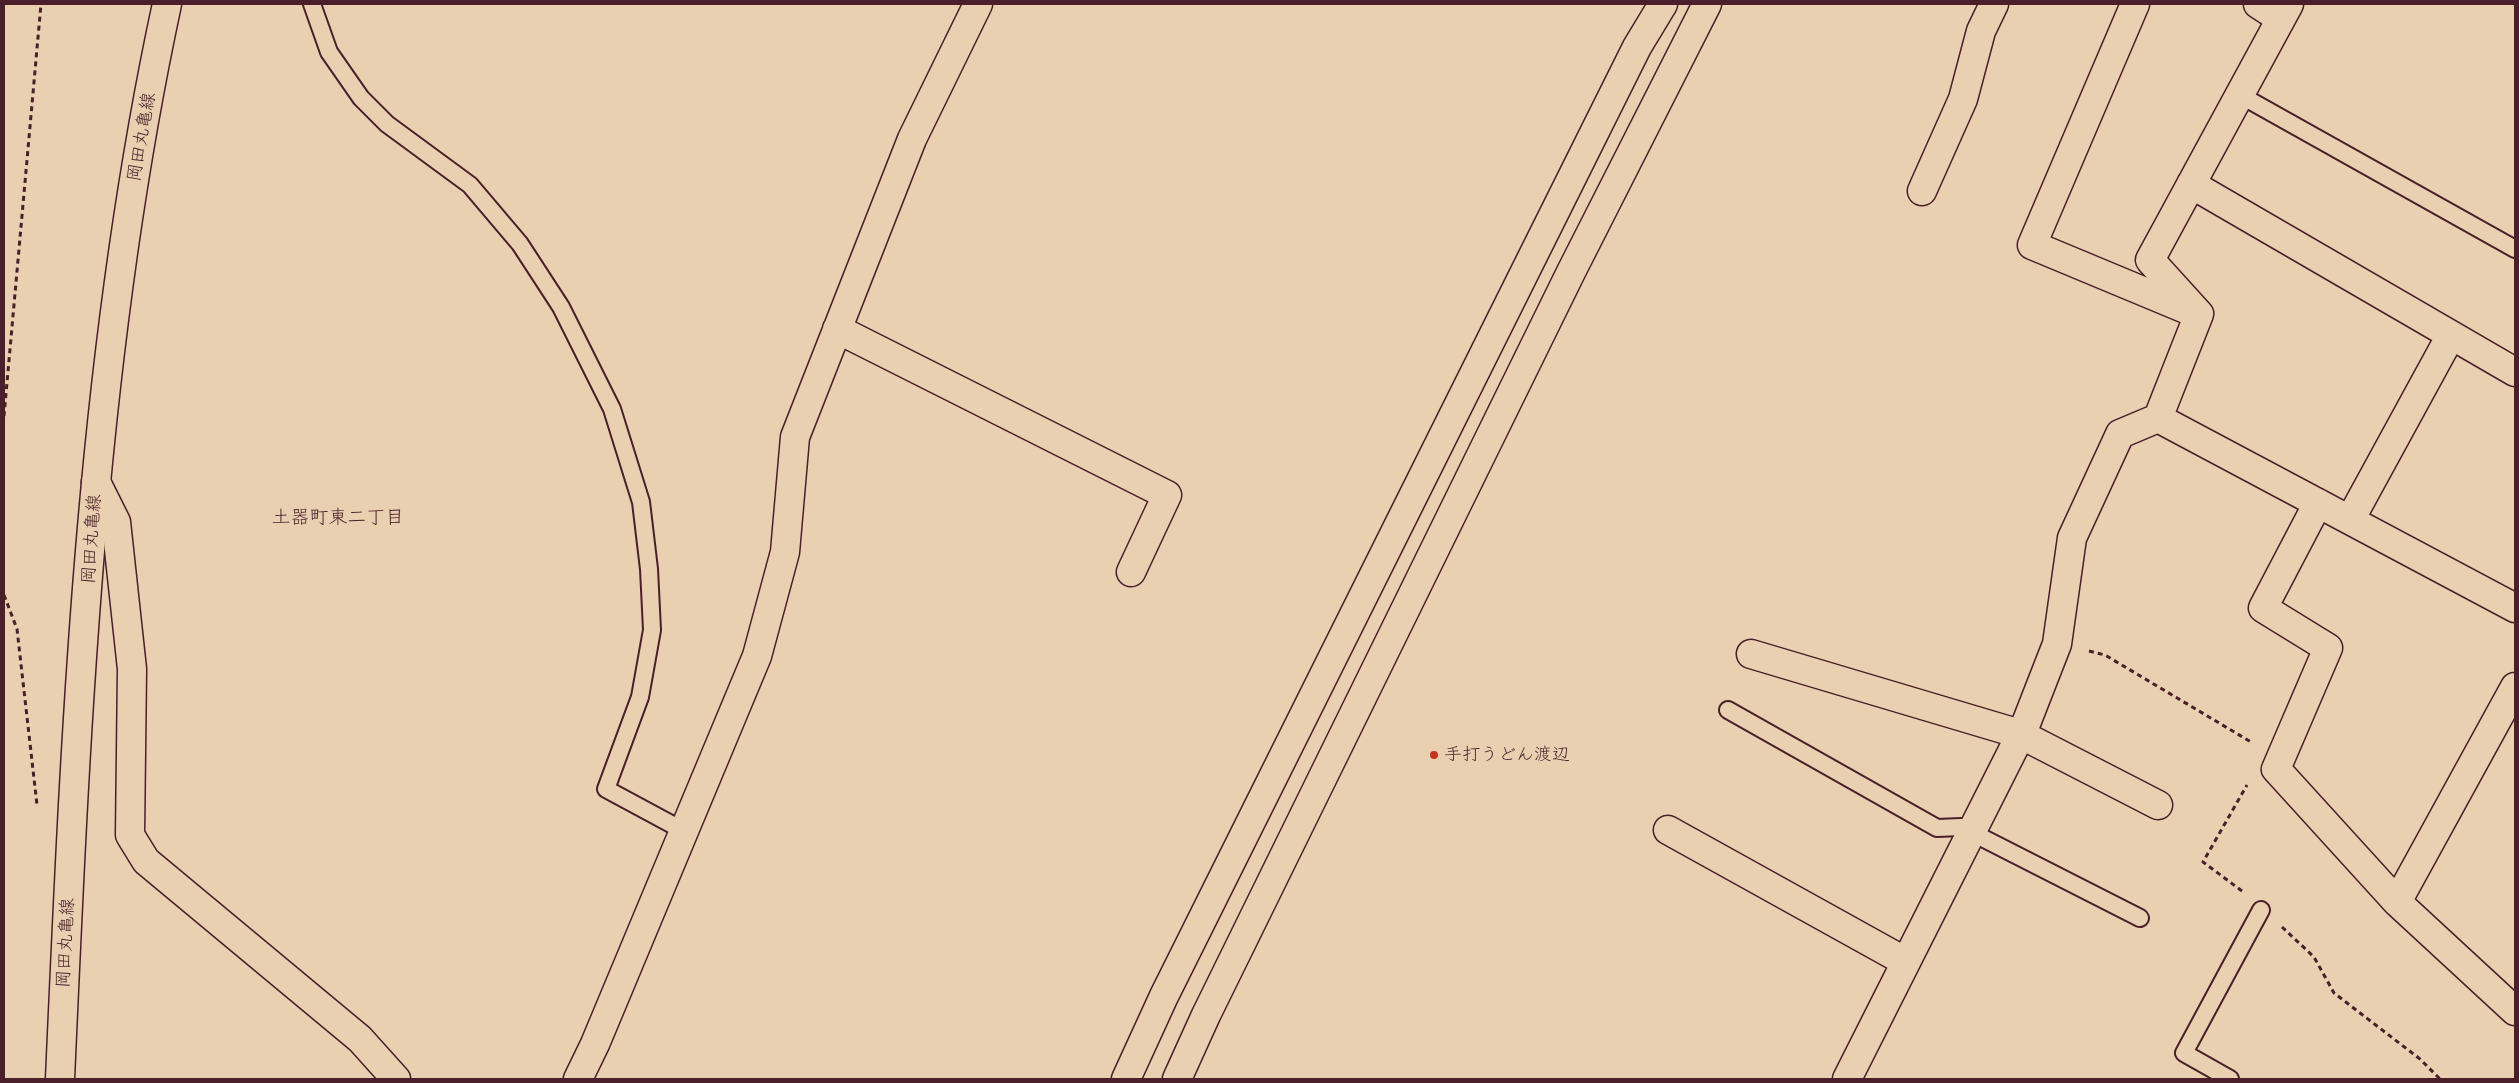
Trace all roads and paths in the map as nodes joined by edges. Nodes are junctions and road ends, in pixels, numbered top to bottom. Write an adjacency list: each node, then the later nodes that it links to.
1 (41, 4): 19 (path)
2 (167, 4): 21 (street, 岡田丸亀線)
3 (312, 4): 36 (lane)
4 (978, 4): 16 (street)
5 (1663, 4): 47 (street)
6 (1707, 4): 48 (street)
7 (1994, 4): 13 (street)
8 (2135, 4): 15 (street)
9 (2258, 4): 10 (street)
10 (2285, 12): 11 (street)
11 (2240, 95): 12 (street); 14 (lane)
12 (2191, 184): 15 (street); 17 (street)
13 (1922, 191)
14 (2515, 249)
15 (2199, 314): 20 (street)
16 (837, 329): 24 (street); 36 (street)
17 (2451, 335): 18 (street); 23 (street)
18 (2515, 372)
19 (4, 416)
20 (2158, 418): 22 (street); 27 (street)
21 (96, 482): 44 (street, 岡田丸亀線); 45 (street)
22 (2318, 504): 23 (street); 32 (street)
23 (2350, 520): 26 (street)
24 (1130, 572)
25 (4, 595): 34 (path)
26 (2515, 608)
27 (2057, 644): 31 (street); 32 (path)
28 (1751, 654): 31 (street)
29 (2515, 687): 38 (street)
30 (1728, 710): 37 (lane)
31 (2020, 734): 33 (street); 37 (street)
32 (2276, 769): 38 (street); 39 (path)
33 (2158, 805)
34 (38, 808)
35 (1668, 830): 41 (street)
36 (684, 831): 46 (street)
37 (1971, 832): 40 (lane); 41 (street)
38 (2397, 902): 42 (street)
39 (2261, 910): 49 (lane); 50 (path)
40 (2140, 918)
41 (1906, 962): 43 (street)
42 (2515, 1011)
43 (1854, 1077)
44 (60, 1079)
45 (396, 1079)
46 (578, 1079)
47 (1126, 1079)
48 (1177, 1079)
49 (2230, 1079)
50 (2440, 1079)

